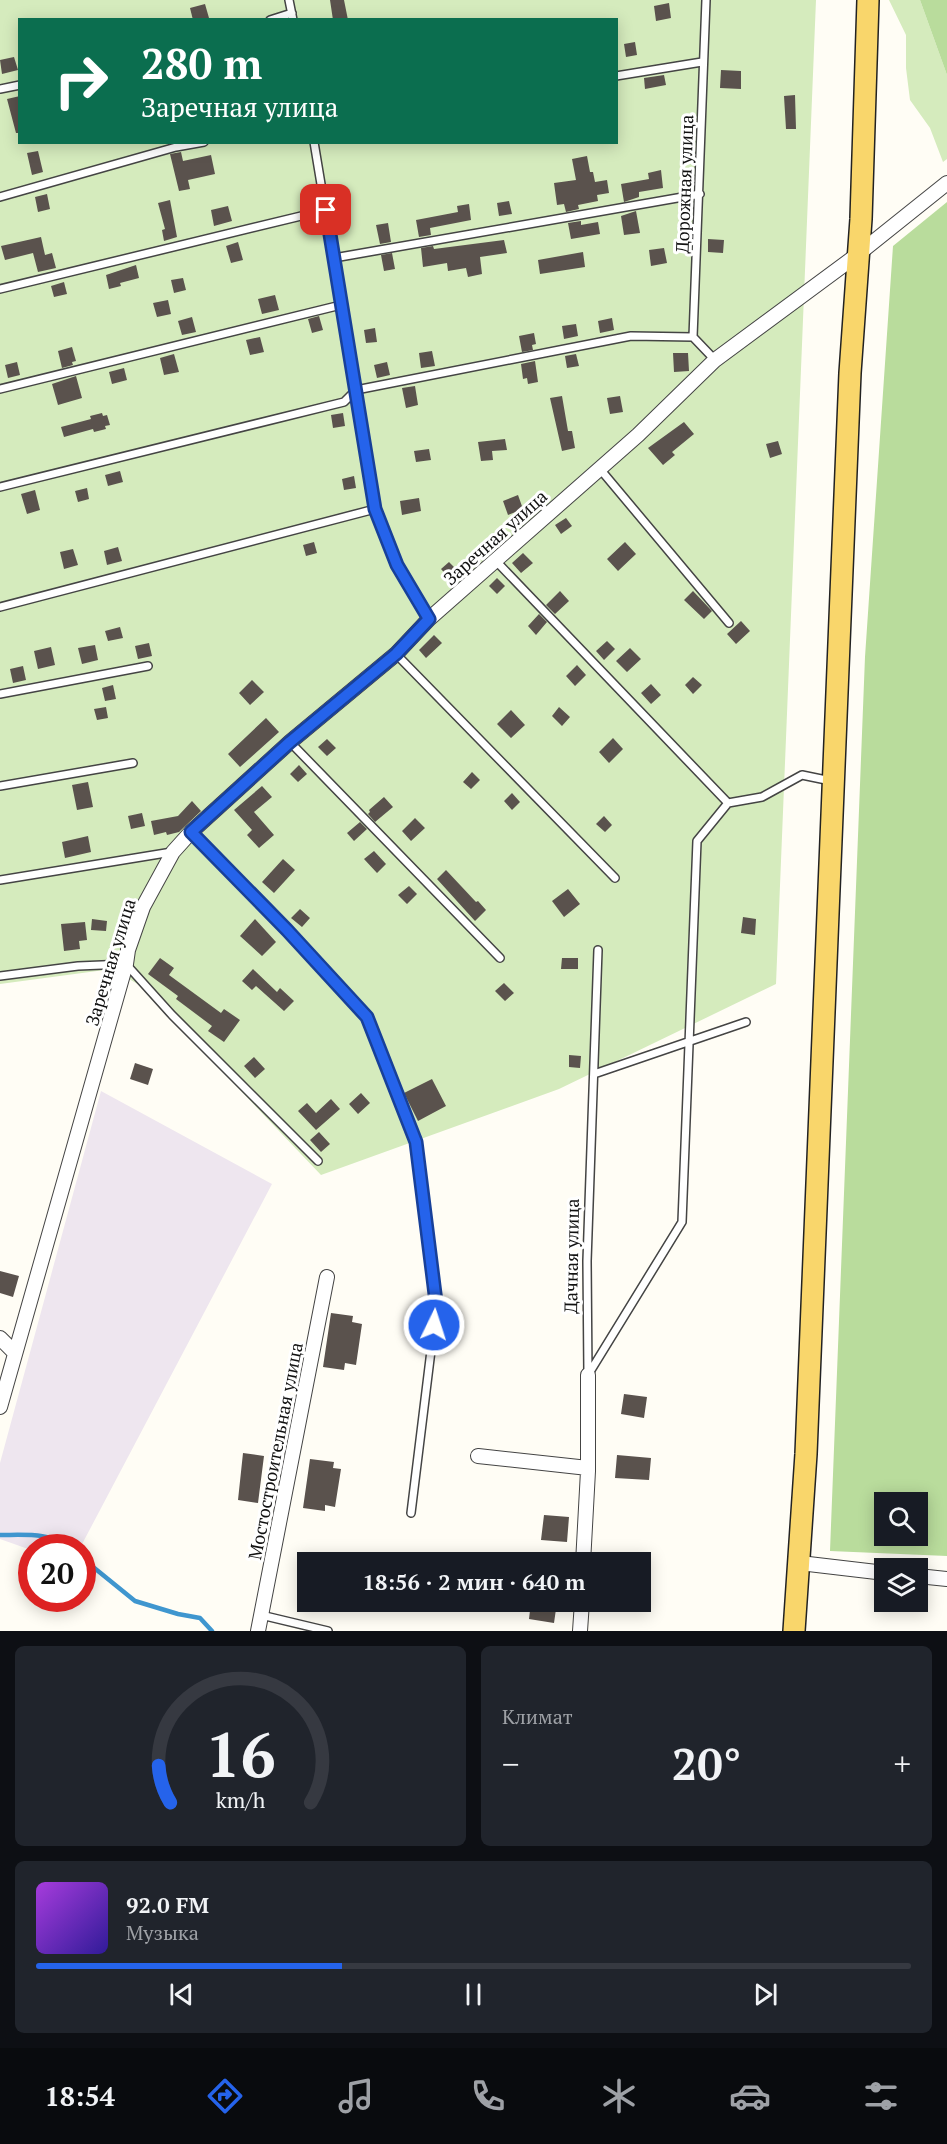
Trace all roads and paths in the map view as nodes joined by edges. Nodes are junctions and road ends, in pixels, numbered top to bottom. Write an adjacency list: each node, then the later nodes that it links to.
1 (290, 0): 4 (lane)
2 (706, 0): 5 (lane, Дорожная улица)
3 (868, 0): 15 (main road)
4 (292, 16)
5 (702, 62): 6 (lane); 12 (lane, Дорожная улица)
6 (618, 76)
7 (18, 85): 8 (lane)
8 (0, 89)
9 (193, 144): 13 (lane)
10 (314, 144): 14 (lane)
11 (947, 183): 15 (street, Заречная улица)
12 (700, 194): 16 (lane); 19 (lane, Дорожная улица)
13 (0, 197)
14 (326, 210): 16 (lane); 17 (lane)
15 (857, 255): 20 (street, Заречная улица); 35 (main road)
16 (334, 258): 18 (lane)
17 (0, 289)
18 (342, 305): 21 (lane); 22 (lane)
19 (693, 337): 20 (lane); 22 (lane)
20 (715, 360): 23 (street, Заречная улица)
21 (0, 389)
22 (356, 390): 24 (lane); 25 (lane)
23 (599, 468): 26 (street, Заречная улица); 29 (lane)
24 (0, 487)
25 (375, 509): 27 (lane); 28 (lane)
26 (496, 561): 28 (street, Заречная улица); 37 (lane)
27 (0, 607)
28 (429, 619): 30 (street, Заречная улица)
29 (729, 623)
30 (396, 654): 33 (street, Заречная улица); 40 (lane)
31 (148, 666): 32 (lane)
32 (0, 694)
33 (290, 742): 38 (street, Заречная улица); 43 (lane)
34 (133, 763): 36 (lane)
35 (833, 781): 37 (lane); 59 (main road)
36 (0, 786)
37 (728, 803): 47 (lane)
38 (191, 832): 39 (street, Заречная улица); 57 (lane)
39 (173, 852): 41 (lane); 44 (street, Заречная улица)
40 (615, 878)
41 (0, 880)
42 (598, 950): 48 (lane, Дачная улица)
43 (500, 958)
44 (126, 964): 45 (lane); 49 (lane); 52 (street, Заречная улица)
45 (0, 976)
46 (746, 1022): 47 (lane)
47 (689, 1042): 48 (lane); 53 (lane)
48 (594, 1074): 53 (lane, Дачная улица)
49 (318, 1161)
50 (327, 1277): 64 (street, Мостостроительная улица)
51 (0, 1338): 52 (street)
52 (15, 1353): 54 (street, Заречная улица)
53 (588, 1375): 56 (street, Дачная улица)
54 (0, 1407)
55 (478, 1456): 56 (street)
56 (588, 1468): 58 (street, Дачная улица)
57 (411, 1514)
58 (584, 1552)
59 (800, 1563): 60 (street); 68 (main road)
60 (874, 1572)
61 (928, 1577): 62 (street)
62 (947, 1579)
63 (581, 1612): 67 (street)
64 (261, 1615): 65 (street, Мостостроительная улица); 66 (lane)
65 (258, 1631)
66 (328, 1631)
67 (580, 1631)
68 (794, 1631)

